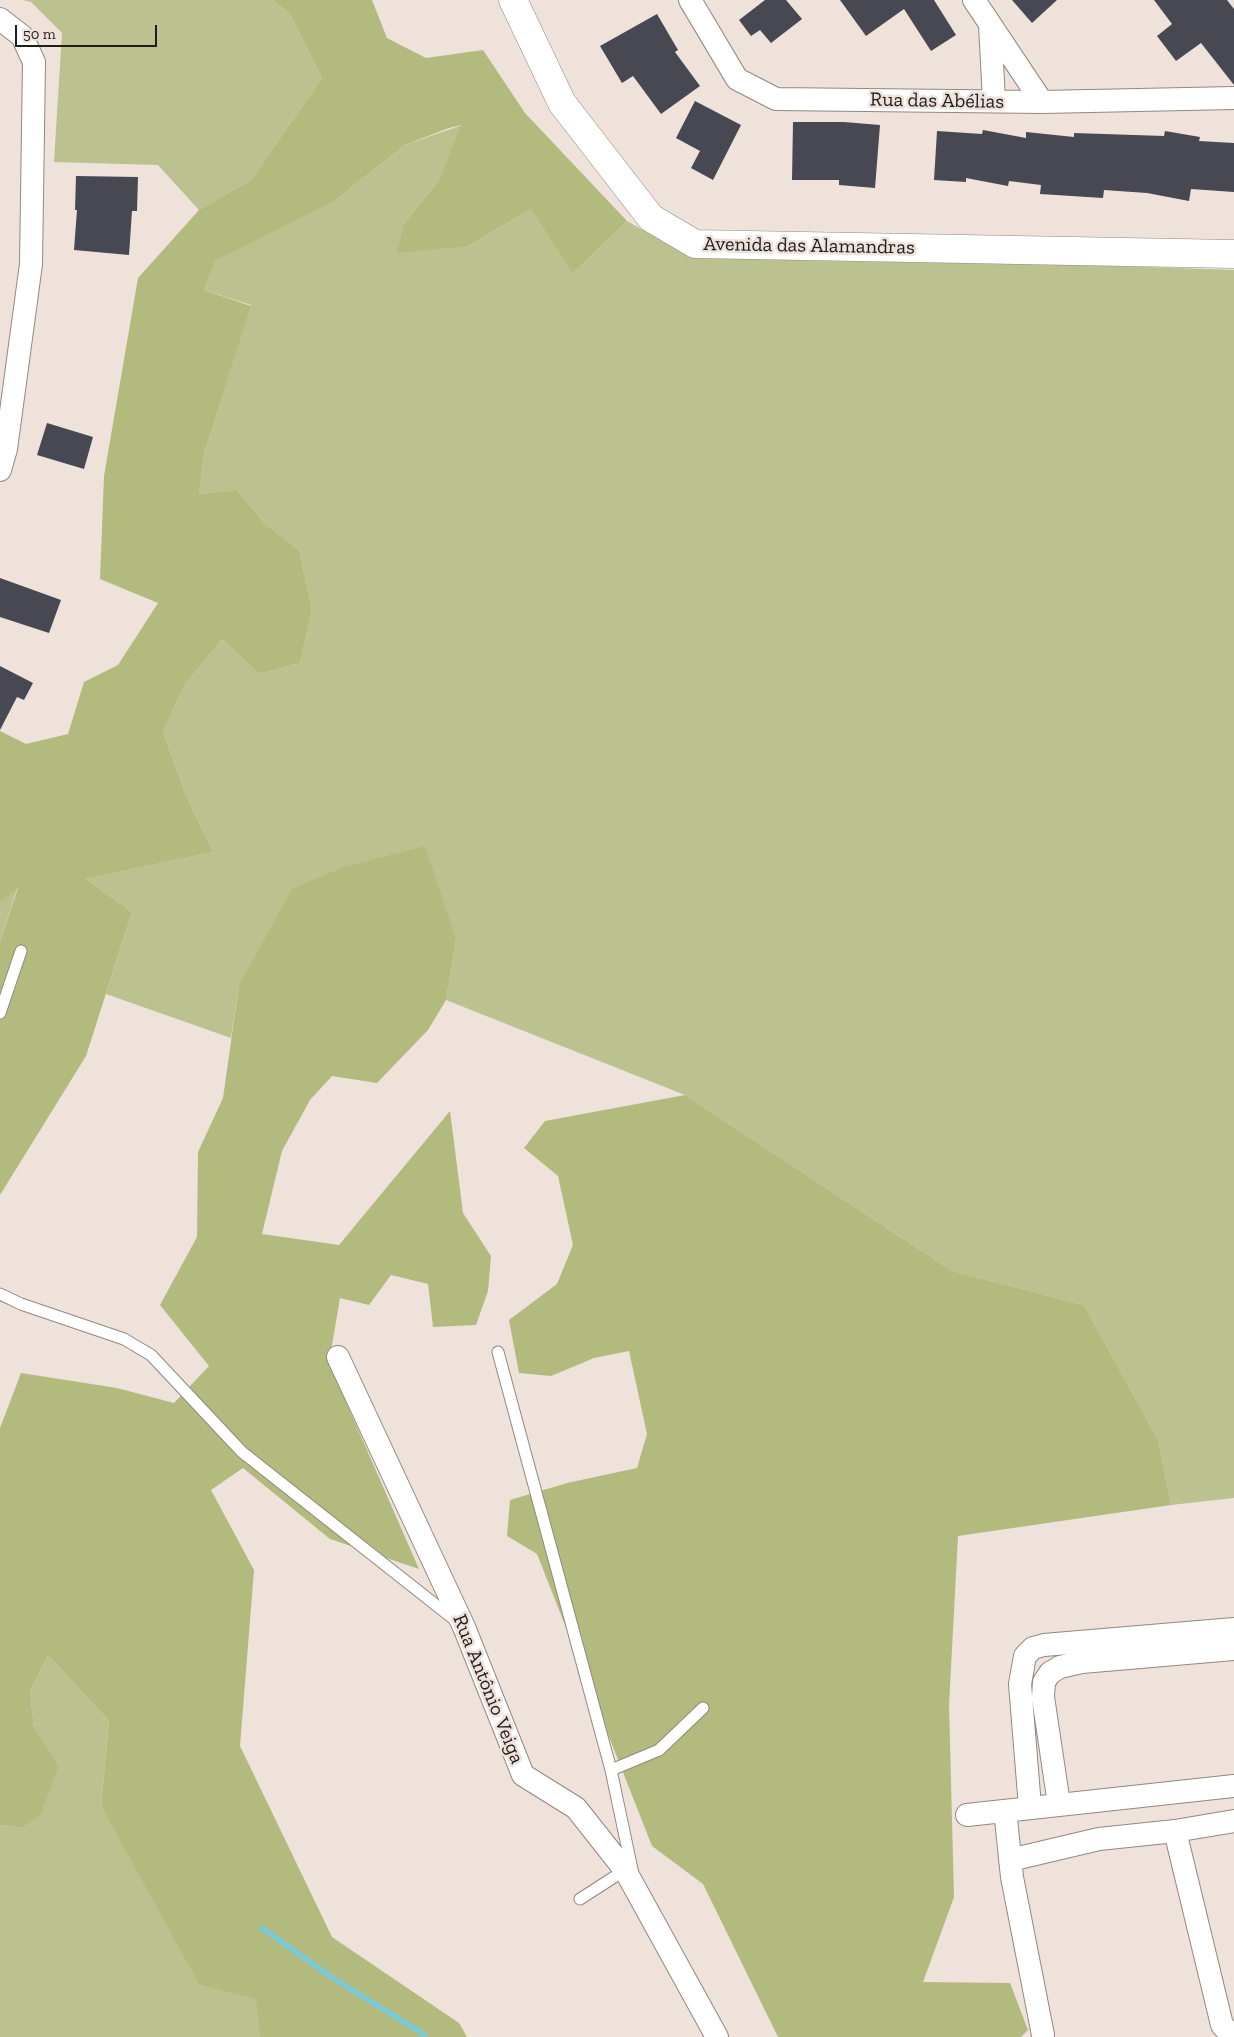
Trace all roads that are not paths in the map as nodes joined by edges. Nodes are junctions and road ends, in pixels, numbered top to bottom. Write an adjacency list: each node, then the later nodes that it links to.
1 (513, 0): 9 (street, Avenida das Alamandras)
2 (690, 0): 7 (street, Rua das Abélias)
3 (974, 0): 5 (street)
4 (0, 19): 10 (street)
5 (990, 24): 7 (street); 8 (street)
6 (1234, 98): 8 (street, Rua das Abélias)
7 (994, 101): 8 (street, Rua das Abélias)
8 (1042, 102)
9 (1234, 254)
10 (0, 470)
11 (21, 951): 12 (lane)
12 (0, 1013)
13 (0, 1294): 16 (lane)
14 (498, 1352): 20 (lane)
15 (338, 1357): 16 (street, Rua Antônio Veiga)
16 (464, 1627): 28 (street, Rua Antônio Veiga)
17 (1234, 1629): 23 (street)
18 (1234, 1648): 22 (street)
19 (703, 1708): 20 (lane)
20 (611, 1770): 29 (lane)
21 (1234, 1786): 22 (street)
22 (1059, 1804): 23 (street)
23 (1020, 1809): 24 (street); 27 (street)
24 (967, 1815)
25 (1234, 1822): 26 (street)
26 (1175, 1831): 27 (street); 33 (street)
27 (1010, 1860): 31 (street)
28 (625, 1870): 29 (street, Rua Antônio Veiga); 30 (lane)
29 (637, 1892): 32 (street, Rua Antônio Veiga)
30 (580, 1899)
31 (1043, 2035)
32 (717, 2037)
33 (1233, 2037)

